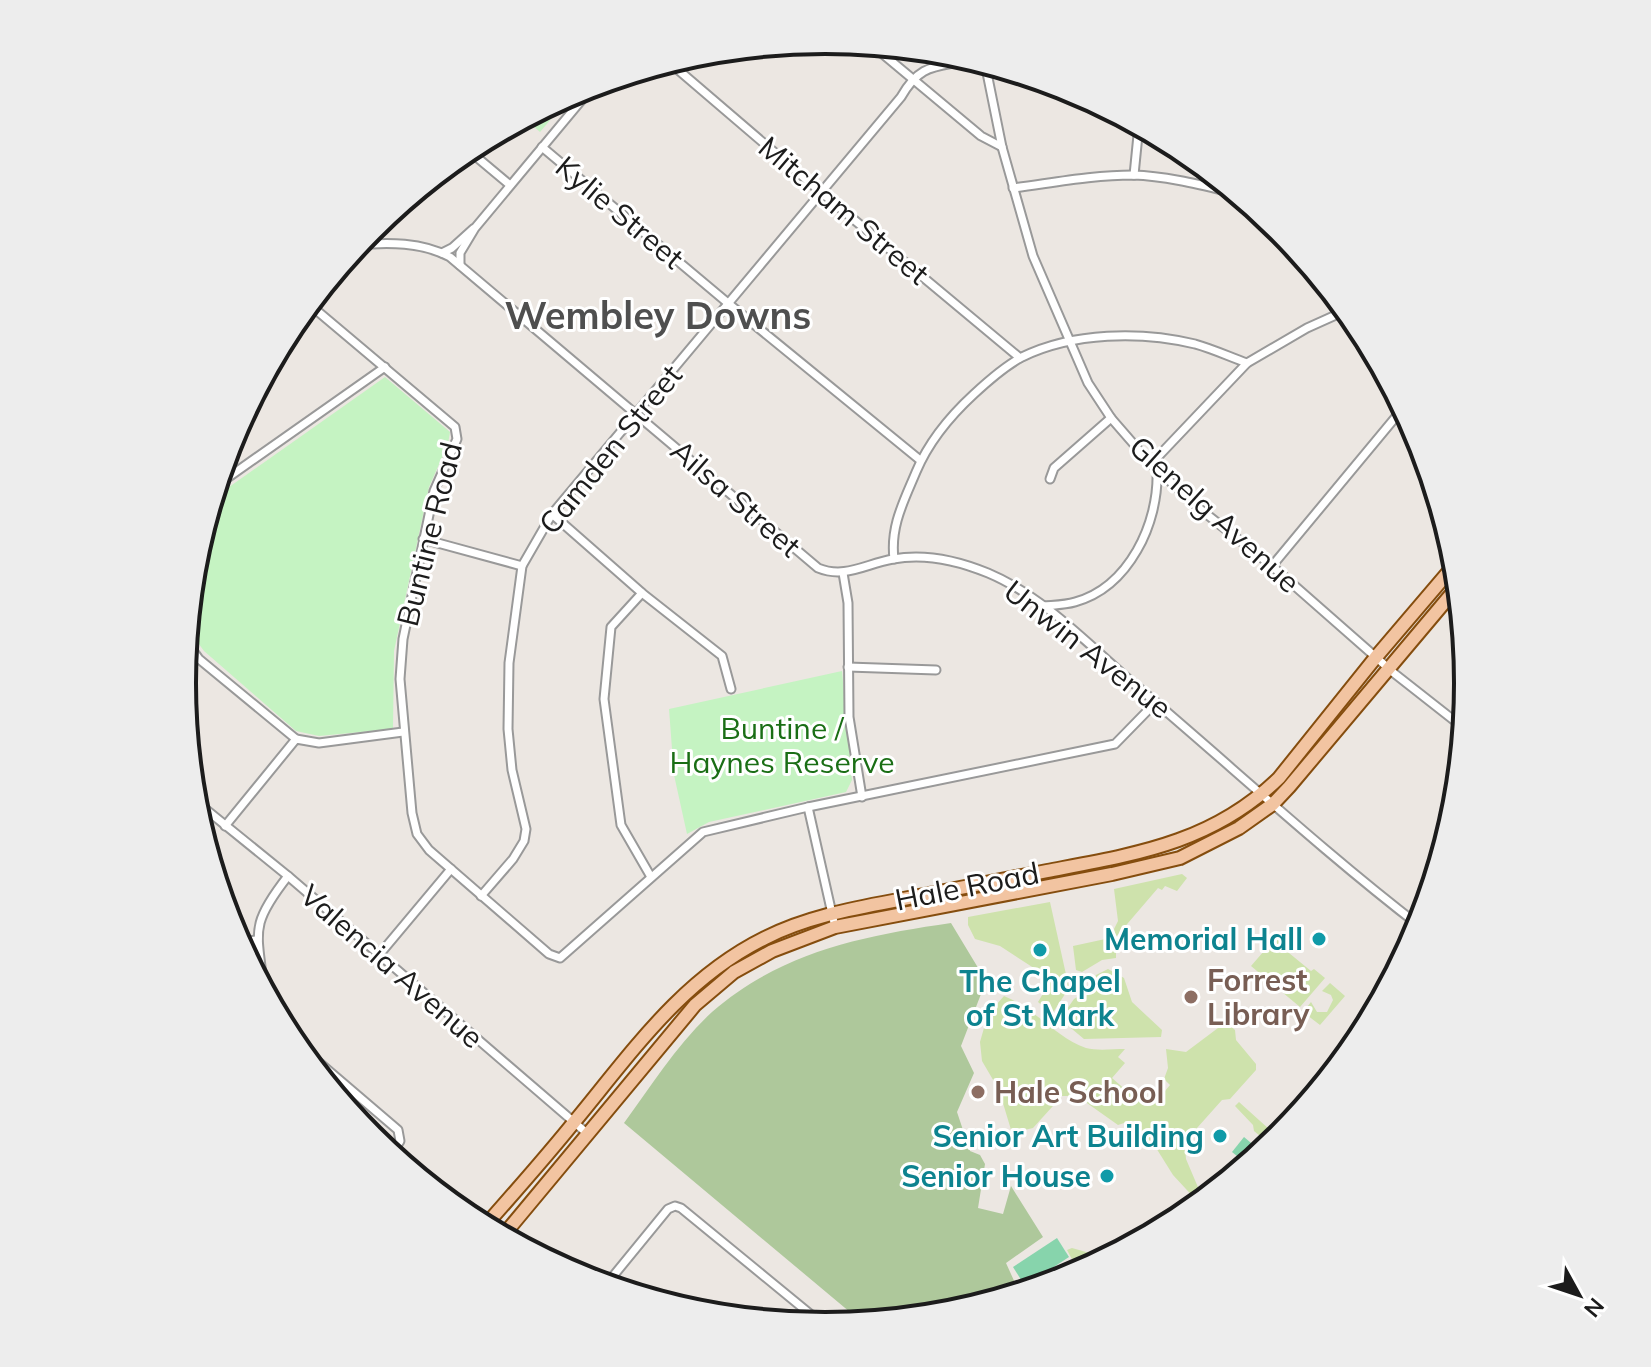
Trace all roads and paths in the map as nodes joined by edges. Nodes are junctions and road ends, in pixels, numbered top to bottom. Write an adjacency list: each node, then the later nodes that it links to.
1 (886, 57): 5 (street)
2 (946, 66): 5 (street)
3 (680, 71): 15 (street, Mitcham Street)
4 (987, 75): 9 (street, Glenelg Avenue)
5 (912, 78): 9 (street); 15 (street, Camden Street)
6 (577, 106): 8 (street)
7 (1138, 137): 11 (street)
8 (542, 147): 12 (street); 20 (street, Kylie Street)
9 (1002, 147): 14 (street, Glenelg Avenue)
10 (478, 159): 12 (street)
11 (1134, 175): 13 (street); 14 (street)
12 (510, 185): 16 (street)
13 (1210, 185)
14 (1013, 188): 23 (street, Glenelg Avenue)
15 (822, 193): 20 (street, Camden Street); 24 (street, Mitcham Street)
16 (475, 228): 18 (street); 19 (street)
17 (375, 243): 18 (street, Ailsa Street)
18 (442, 253): 19 (street, Ailsa Street)
19 (460, 265): 27 (street, Ailsa Street)
20 (729, 304): 27 (street, Camden Street); 30 (street, Kylie Street)
21 (318, 311): 26 (street, Buntine Road)
22 (1336, 315): 25 (street)
23 (1071, 343): 24 (street); 25 (street); 29 (street, Glenelg Avenue)
24 (1020, 358): 30 (street)
25 (1247, 363): 31 (street)
26 (385, 367): 32 (street); 35 (street, Buntine Road)
27 (637, 413): 34 (street, Camden Street); 39 (street, Ailsa Street)
28 (1395, 417): 38 (street)
29 (1111, 418): 31 (street, Glenelg Avenue); 33 (street)
30 (920, 460): 36 (street)
31 (1154, 467): 38 (street, Glenelg Avenue); 43 (street)
32 (231, 475)
33 (1050, 479)
34 (552, 514): 37 (street, Camden Street); 41 (street)
35 (423, 539): 37 (street); 52 (street, Buntine Road)
36 (894, 559): 39 (street, Unwin Avenue); 43 (street, Unwin Avenue)
37 (522, 566): 63 (street, Camden Street)
38 (1272, 566): 45 (street, Glenelg Avenue)
39 (843, 573): 46 (street)
40 (1446, 575): 45 (main road, Hale Road)
41 (642, 593): 49 (street); 62 (street)
42 (1449, 597): 47 (main road, Hale Road)
43 (1043, 606): 50 (street, Unwin Avenue)
44 (197, 656): 53 (street)
45 (1376, 657): 47 (street, Glenelg Avenue); 54 (main road, Hale Road)
46 (848, 667): 48 (street); 55 (street)
47 (1389, 669): 51 (street, Glenelg Avenue); 56 (main road, Hale Road)
48 (936, 670)
49 (731, 689)
50 (1156, 702): 54 (street, Unwin Avenue); 55 (street, Buntine Road)
51 (1454, 720)
52 (403, 732): 53 (street); 60 (street, Buntine Road)
53 (296, 739): 59 (street)
54 (1263, 794): 56 (street, Unwin Avenue); 65 (main road, Hale Road)
55 (862, 797): 57 (street, Buntine Road)
56 (1273, 804): 64 (street, Unwin Avenue); 65 (main road, Hale Road)
57 (808, 807): 62 (street, Buntine Road); 65 (street)
58 (210, 813): 59 (street, Valencia Avenue)
59 (225, 826): 61 (street, Valencia Avenue)
60 (451, 869): 63 (street, Buntine Road); 68 (street)
61 (288, 876): 66 (street); 68 (street, Valencia Avenue)
62 (651, 877): 63 (street, Buntine Road)
63 (481, 896)
64 (1410, 917)
65 (834, 920): 71 (main road, Hale Road); 72 (main road, Hale Road)
66 (257, 940): 67 (street); 69 (street)
67 (251, 941)
68 (379, 955): 71 (street, Valencia Avenue)
69 (260, 959)
70 (330, 1072): 73 (street)
71 (574, 1122): 72 (street, Valencia Avenue); 74 (main road, Hale Road)
72 (589, 1135): 75 (main road, Hale Road)
73 (397, 1145)
74 (492, 1217)
75 (510, 1228)
76 (613, 1276): 77 (street)
77 (809, 1313)

